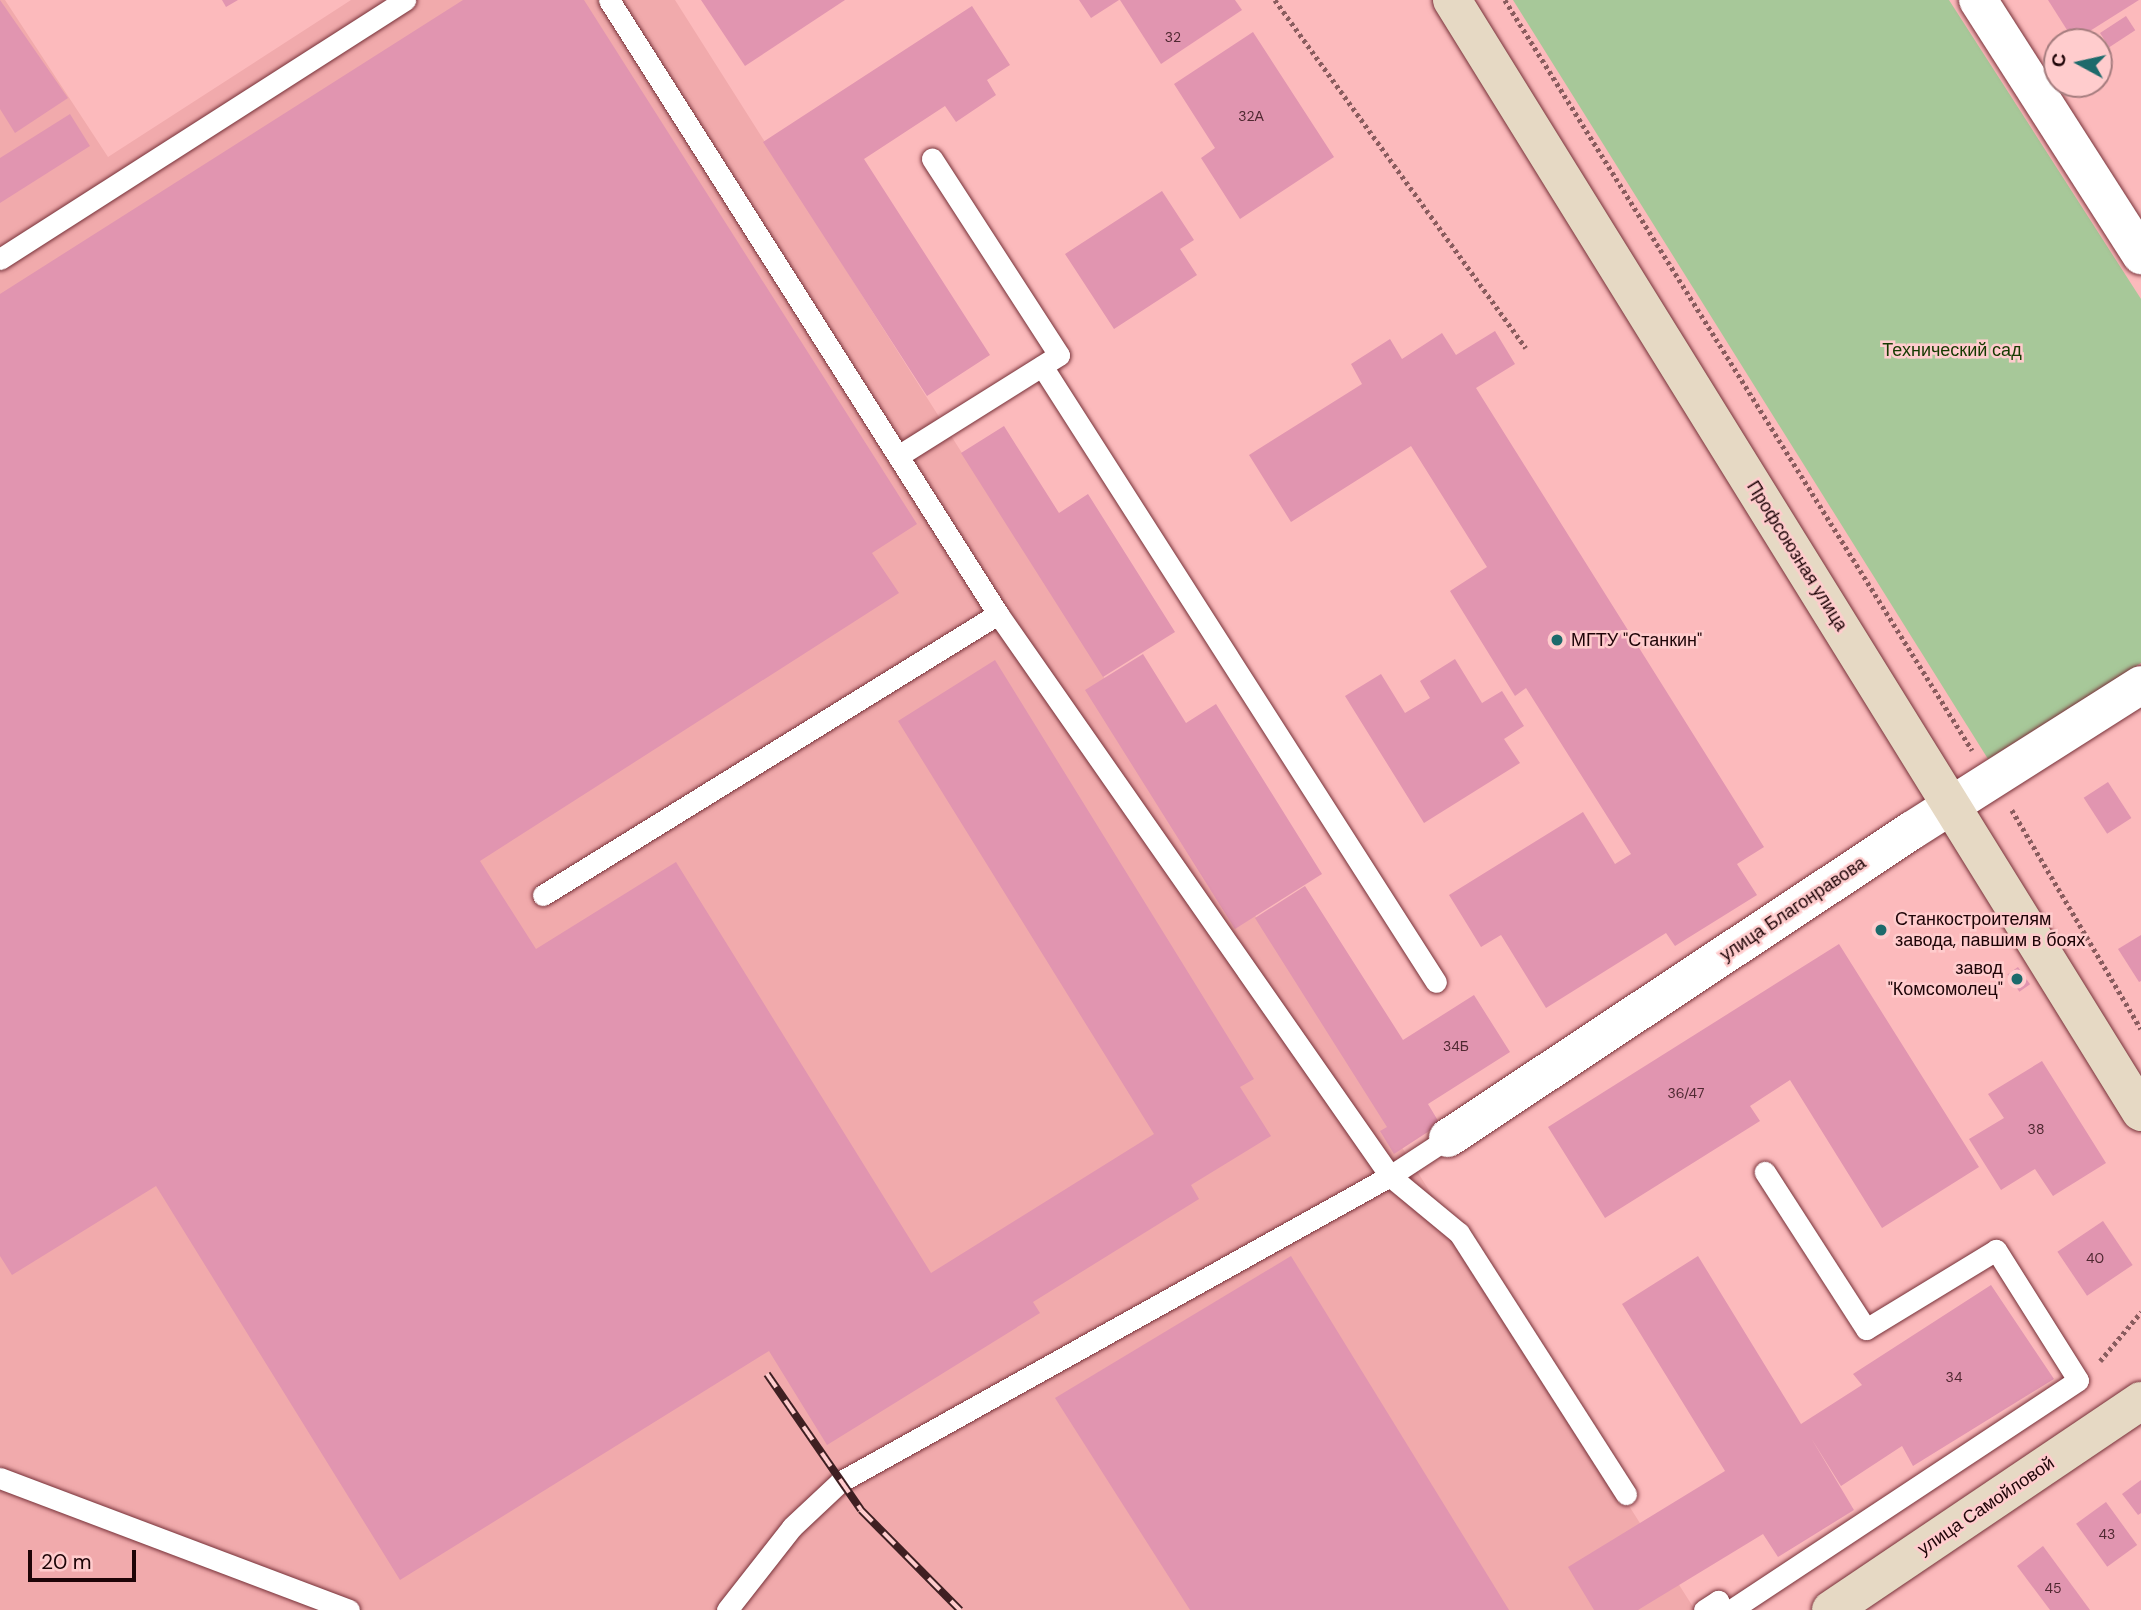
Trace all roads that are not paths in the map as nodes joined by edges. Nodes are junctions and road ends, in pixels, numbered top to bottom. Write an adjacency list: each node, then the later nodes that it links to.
1 (405, 0): 7 (lane)
2 (609, 0): 9 (lane)
3 (1452, 0): 12 (main road, Профсоюзная улица)
4 (1978, 0): 6 (street)
5 (932, 159): 8 (lane)
6 (2141, 255)
7 (0, 259)
8 (1042, 366): 9 (lane); 14 (lane)
9 (898, 457): 10 (lane)
10 (998, 614): 13 (lane); 18 (lane)
11 (2141, 685): 12 (street, улица Благонравова)
12 (1953, 807): 15 (main road, Профсоюзная улица); 16 (street, улица Благонравова)
13 (543, 895)
14 (1436, 982)
15 (2141, 1112)
16 (1448, 1138): 18 (lane)
17 (1765, 1172): 26 (lane)
18 (1390, 1176): 21 (lane); 23 (lane)
19 (2141, 1401): 27 (main road, улица Самойловой)
20 (0, 1478): 22 (lane)
21 (1626, 1494)
22 (349, 1610)
23 (727, 1610)
24 (1704, 1610): 25 (lane)
25 (1723, 1610)
26 (1731, 1610)
27 (1831, 1610)

